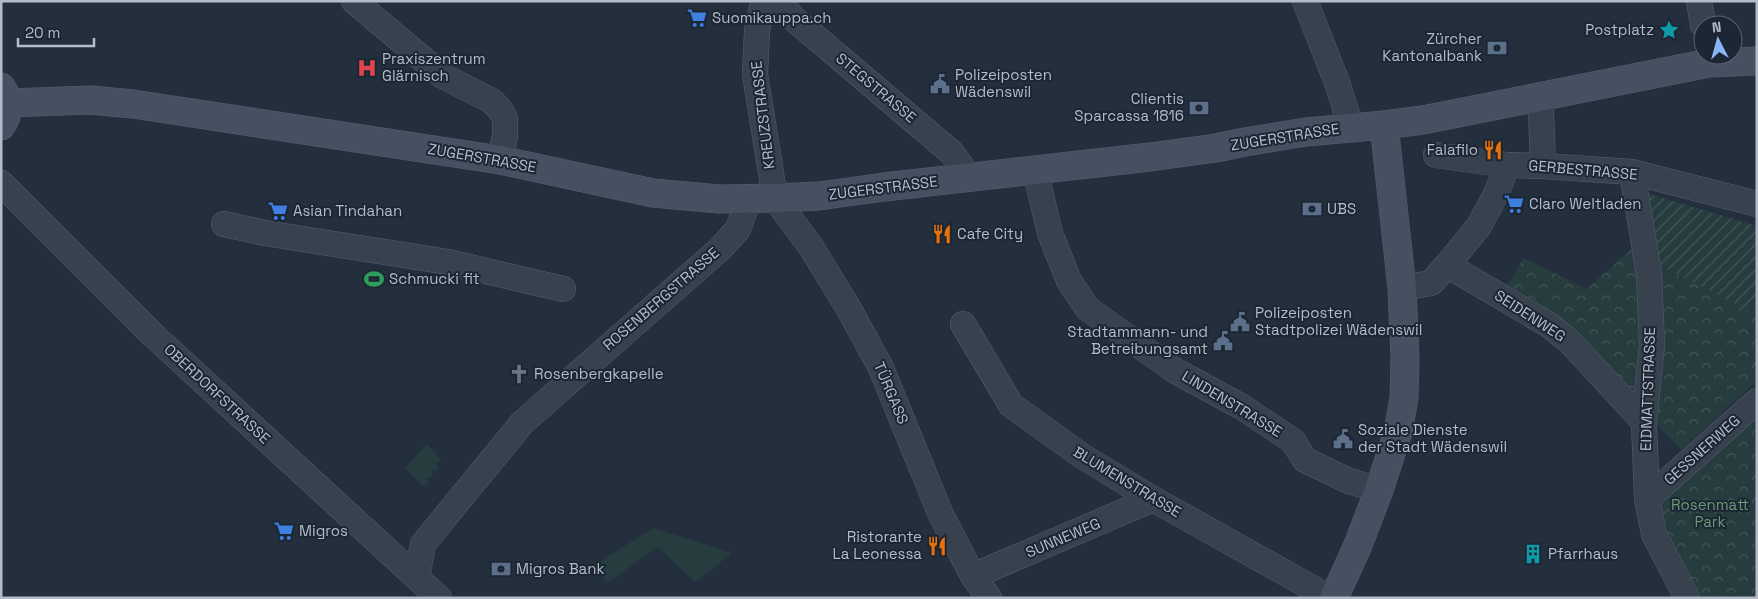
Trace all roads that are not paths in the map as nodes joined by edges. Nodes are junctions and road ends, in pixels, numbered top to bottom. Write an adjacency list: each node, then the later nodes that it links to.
1 (764, 1): 22 (street, KREUZSTRASSE)
2 (779, 1): 20 (street, STEGSTRASSE)
3 (1306, 1): 13 (street)
4 (1699, 1): 6 (street)
5 (366, 5): 15 (street)
6 (1701, 15)
7 (1743, 60): 8 (main road, ZUGERSTRASSE)
8 (1757, 61)
9 (1693, 62): 12 (main road, ZUGERSTRASSE)
10 (3, 105): 15 (main road, ZUGERSTRASSE)
11 (1541, 112): 17 (street)
12 (1384, 125): 13 (main road, ZUGERSTRASSE); 26 (main road)
13 (1351, 128): 18 (main road, ZUGERSTRASSE)
14 (1436, 155): 16 (street, GERBESTRASSE)
15 (500, 160): 22 (main road, ZUGERSTRASSE)
16 (1507, 166): 17 (street, GERBESTRASSE); 25 (street)
17 (1543, 166): 19 (street, GERBESTRASSE)
18 (1034, 170): 20 (main road, ZUGERSTRASSE); 31 (street, LINDENSTRASSE)
19 (1632, 172): 23 (street, GERBESTRASSE); 30 (street, EIDMATTSTRASSE)
20 (970, 178): 22 (main road, ZUGERSTRASSE)
21 (1, 183): 35 (street, OBERDORFSTRASSE)
22 (762, 199): 34 (street, TÜRGASS); 35 (street, ROSENBERGSTRASSE)
23 (1757, 204)
24 (224, 224): 27 (street)
25 (1447, 265): 26 (street); 30 (street, SEIDENWEG)
26 (1402, 288): 31 (main road)
27 (563, 289)
28 (963, 324): 32 (street, BLUMENSTRASSE)
29 (1757, 401): 33 (street, GESSNERWEG)
30 (1644, 422): 33 (street, EIDMATTSTRASSE)
31 (1379, 490): 39 (main road)
32 (1153, 499): 34 (street, SUNNEWEG); 38 (street, BLUMENSTRASSE)
33 (1647, 499): 40 (street, EIDMATTSTRASSE)
34 (972, 576): 37 (street, TÜRGASS)
35 (417, 577): 36 (street, OBERDORFSTRASSE)
36 (439, 598)
37 (989, 598)
38 (1330, 598)
39 (1334, 598)
40 (1687, 598)

